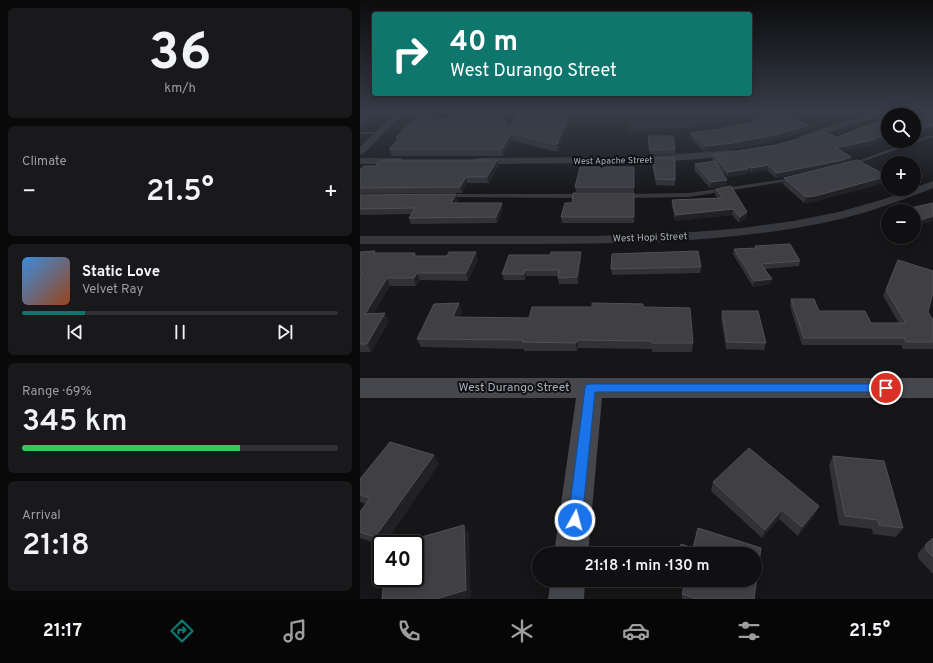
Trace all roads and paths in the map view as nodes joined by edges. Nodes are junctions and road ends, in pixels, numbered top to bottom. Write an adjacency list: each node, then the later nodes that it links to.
1 (372, 140): 4 (street)
2 (921, 140): 8 (lane)
3 (741, 151): 7 (street, West Apache Street)
4 (360, 152)
5 (360, 161): 6 (street)
6 (407, 161)
7 (470, 161)
8 (843, 167)
9 (801, 177): 13 (lane)
10 (933, 184): 14 (street, West Hopi Street)
11 (439, 196): 12 (lane)
12 (585, 196)
13 (623, 196)
14 (360, 240)
15 (360, 388): 16 (street, West Durango Street)
16 (590, 388): 17 (street, West Durango Street); 18 (street)
17 (933, 388)
18 (572, 547)
19 (567, 587): 20 (street)
20 (566, 599)

